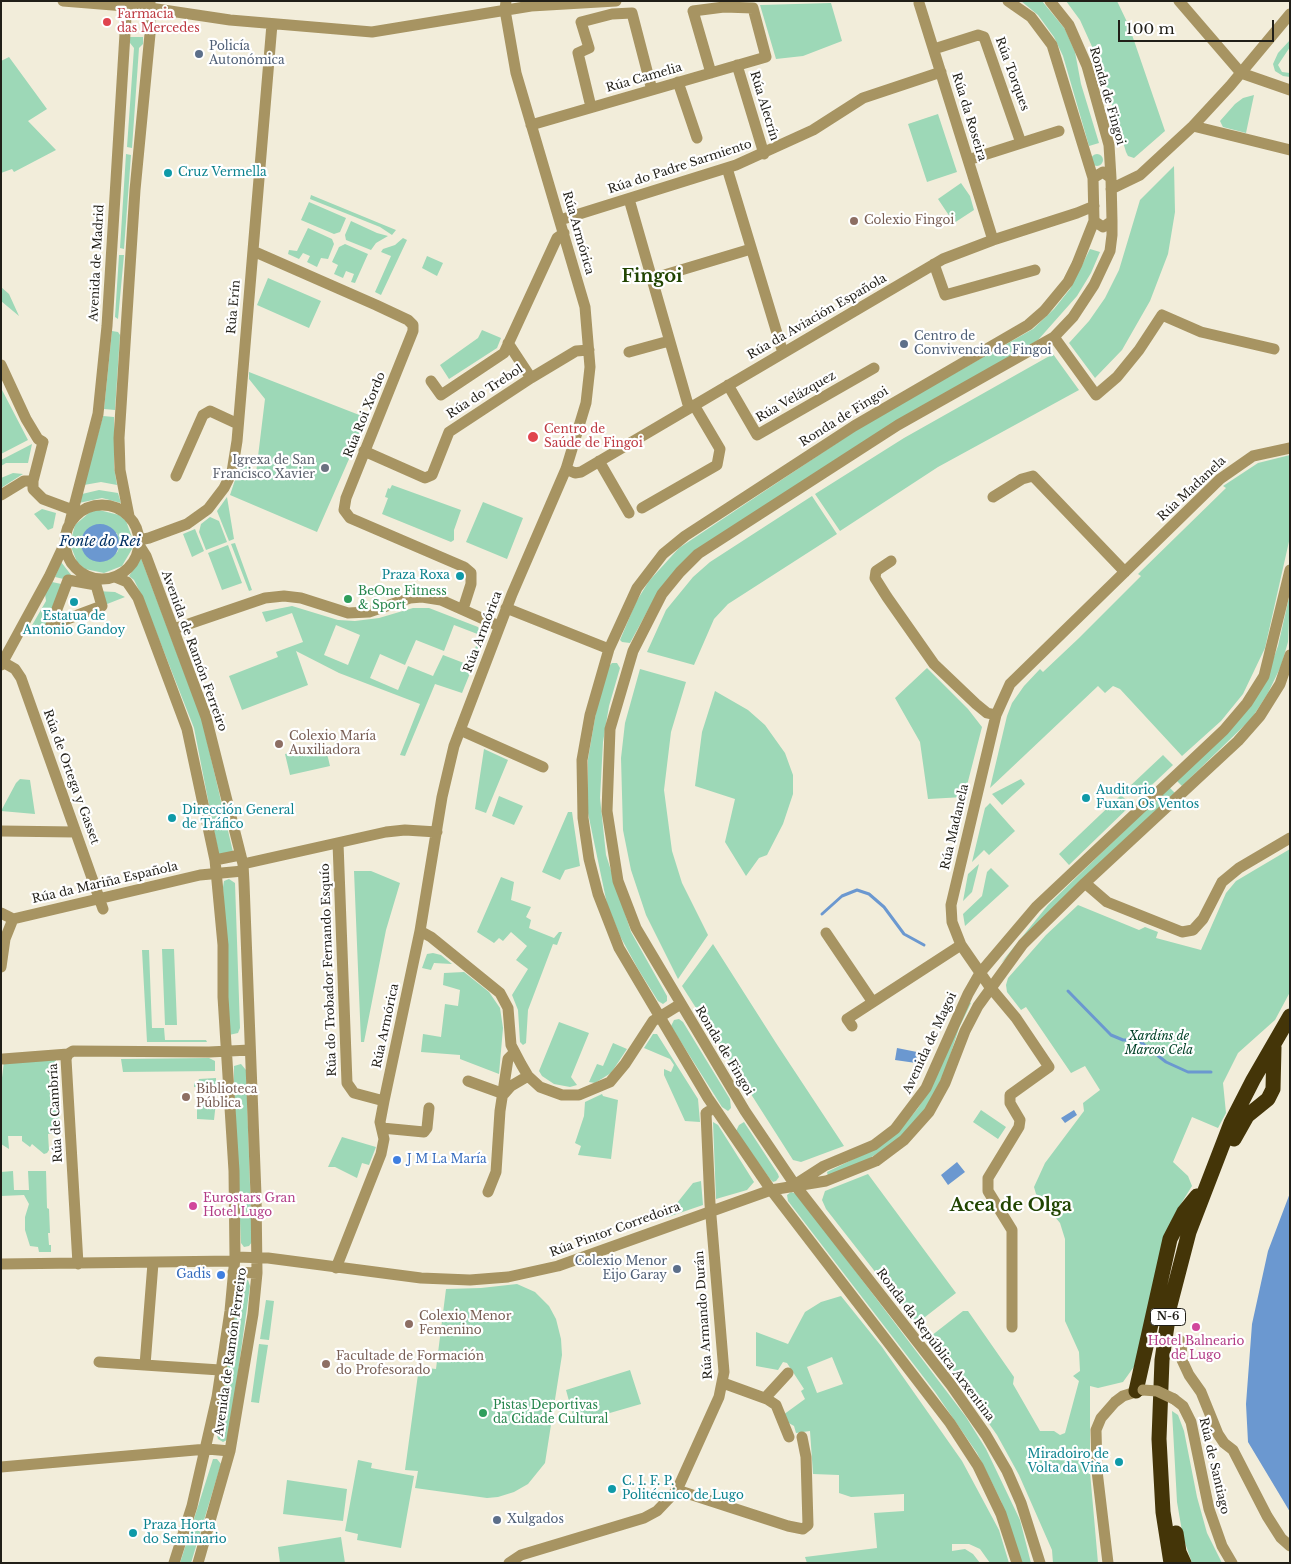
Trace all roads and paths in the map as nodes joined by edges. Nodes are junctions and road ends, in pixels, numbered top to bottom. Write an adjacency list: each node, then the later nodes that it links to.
1 (64, 1): 7 (street)
2 (616, 1): 9 (street)
3 (1008, 1): 30 (street, Ronda de Fingoi)
4 (1050, 1): 31 (street, Ronda de Fingoi)
5 (1178, 1): 16 (street)
6 (919, 3): 12 (street, Rúa da Roseira)
7 (127, 4): 8 (street); 44 (street, Avenida de Madrid)
8 (150, 4): 11 (street); 45 (street)
9 (505, 6): 11 (street); 21 (street, Rúa Armórica)
10 (1290, 14): 16 (street)
11 (272, 24): 40 (street, Rúa Erín)
12 (934, 49): 14 (street, Rúa da Roseira); 25 (street, Rúa Torques)
13 (737, 65): 15 (street, Rúa Camelia); 15 (street, Rúa Camelia); 27 (street, Rúa Alecrín)
14 (941, 72): 27 (street, Rúa do Padre Sarmiento); 28 (street, Rúa da Roseira)
15 (710, 73): 17 (street, Rúa Camelia)
16 (1241, 73): 19 (street); 22 (street)
17 (678, 82): 18 (street, Rúa Camelia); 24 (street)
18 (652, 90): 20 (street, Rúa Camelia); 20 (street)
19 (1290, 90)
20 (591, 107): 21 (street, Rúa Camelia)
21 (531, 125): 34 (street, Rúa Armórica)
22 (1193, 126): 26 (street); 31 (street)
23 (1059, 131): 25 (street)
24 (697, 138)
25 (1021, 143): 28 (street)
26 (1290, 150)
27 (764, 154): 29 (street, Rúa do Padre Sarmiento)
28 (968, 160): 38 (street, Rúa da Roseira)
29 (727, 168): 32 (street, Rúa do Padre Sarmiento); 39 (street)
30 (1093, 178): 31 (street); 33 (street, Ronda de Fingoi)
31 (1111, 183): 35 (street, Ronda de Fingoi)
32 (629, 199): 34 (street, Rúa do Padre Sarmiento); 43 (street)
33 (1094, 206): 36 (street, Ronda de Fingoi); 38 (street, Rúa da Aviación Española)
34 (560, 220): 37 (street, Rúa Armórica)
35 (1112, 220): 36 (street); 46 (street, Ronda de Fingoi)
36 (1094, 221): 83 (street, Ronda de Fingoi)
37 (564, 233): 48 (street); 50 (street, Rúa Armórica)
38 (993, 240): 41 (street, Rúa da Aviación Española)
39 (751, 248): 43 (street); 52 (street)
40 (253, 251): 59 (street, Rúa Erín); 61 (street, Rúa Roi Xordo)
41 (934, 264): 42 (street); 52 (street, Rúa da Aviación Española)
42 (1035, 270)
43 (651, 280): 47 (street)
44 (107, 326): 45 (street); 69 (street, Avenida de Madrid)
45 (126, 328): 71 (street)
46 (1054, 337): 49 (street); 84 (street, Ronda de Fingoi)
47 (669, 341): 51 (street); 58 (street)
48 (508, 343): 55 (street); 56 (street)
49 (1274, 349)
50 (589, 350): 55 (street, Rúa do Trebol); 63 (street, Rúa Armórica)
51 (629, 352)
52 (783, 353): 57 (street, Rúa da Aviación Española)
53 (1, 365): 64 (street)
54 (874, 368): 57 (street, Rúa Velázquez)
55 (531, 378): 61 (street, Rúa do Trebol)
56 (430, 381)
57 (728, 385): 58 (street, Rúa da Aviación Española)
58 (692, 407): 62 (street, Rúa da Aviación Española); 68 (street)
59 (238, 424): 65 (street); 72 (street, Rúa Erín)
60 (1290, 448): 76 (street, Rúa Madanela)
61 (364, 451): 79 (street, Rúa Roi Xordo)
62 (599, 461): 63 (street, Rúa da Aviación Española); 70 (street)
63 (566, 469): 78 (street, Rúa Armórica)
64 (35, 476): 66 (street); 69 (street)
65 (176, 476)
66 (1, 495)
67 (993, 497): 76 (street)
68 (642, 508)
69 (75, 511): 71 (street); 73 (street, Avenida de Madrid)
70 (629, 513)
71 (129, 516): 72 (street)
72 (139, 542): 77 (street); 82 (street, Avenida de Ramón Ferreiro)
73 (64, 545): 77 (street); 86 (street)
74 (891, 561): 88 (street)
75 (1290, 570): 108 (street, Avenida de Magoi)
76 (1125, 572): 88 (street, Rúa Madanela)
77 (115, 577): 96 (street, Avenida de Ramón Ferreiro)
78 (506, 608): 81 (street, Rúa Armórica); 83 (street)
79 (463, 609): 81 (street); 82 (street)
80 (51, 625): 80 (street)
81 (499, 626): 89 (street, Rúa Armórica)
82 (174, 629): 97 (street, Avenida de Ramón Ferreiro)
83 (609, 650): 84 (street); 87 (street); 113 (street, Ronda de Fingoi)
84 (633, 651): 87 (street, Ronda de Fingoi)
85 (1290, 655): 99 (street)
86 (2, 663): 92 (street, Rúa de Ortega y Gasset)
87 (629, 663): 111 (street, Ronda de Fingoi)
88 (996, 715): 106 (street, Rúa Madanela)
89 (460, 730): 90 (street); 93 (street, Rúa Armórica)
90 (543, 767)
91 (1, 831): 92 (street)
92 (76, 832): 100 (street, Rúa de Ortega y Gasset)
93 (437, 832): 95 (street); 104 (street, Rúa Armórica)
94 (1290, 838): 99 (street)
95 (338, 844): 97 (street); 124 (street, Rúa do Trobador Fernando Esquío)
96 (215, 860): 97 (street); 98 (street, Avenida de Ramón Ferreiro)
97 (242, 864): 98 (street); 116 (street, Avenida de Ramón Ferreiro)
98 (217, 872): 100 (street, Rúa da Mariña Española); 117 (street, Avenida de Ramón Ferreiro)
99 (1085, 883): 109 (street)
100 (100, 897): 101 (street, Rúa de Ortega y Gasset); 103 (street, Rúa da Mariña Española)
101 (103, 909)
102 (1, 913): 103 (street)
103 (13, 919): 107 (street)
104 (420, 932): 118 (street); 124 (street, Rúa Armórica)
105 (826, 933): 110 (street)
106 (961, 944): 108 (street, Rúa Madanela); 110 (street)
107 (1, 967)
108 (980, 972): 109 (street); 131 (street, Avenida de Magoi)
109 (990, 987): 131 (street); 143 (street)
110 (872, 1001): 114 (street)
111 (680, 1005): 113 (street, Ronda de Fingoi); 127 (street, Ronda de Fingoi)
112 (1290, 1016): 115 (highway, N-6)
113 (659, 1017): 121 (street); 128 (street, Ronda de Fingoi)
114 (852, 1026)
115 (1275, 1042): 130 (highway, N-6); 130 (highway)
116 (250, 1050): 117 (street, Rúa de Cambría); 136 (street, Avenida de Ramón Ferreiro)
117 (226, 1051): 119 (street, Rúa de Cambría); 138 (street, Avenida de Ramón Ferreiro)
118 (514, 1053): 121 (street); 123 (street)
119 (68, 1054): 120 (street); 140 (street, Rúa de Cambría)
120 (3, 1059)
121 (528, 1076): 123 (street)
122 (468, 1081): 123 (street)
123 (504, 1094): 134 (street)
124 (384, 1101): 129 (street, Rúa Armórica)
125 (429, 1108): 129 (street)
126 (708, 1111): 135 (street, Rúa Armando Durán)
127 (745, 1111): 128 (street, Ronda de Fingoi); 131 (street, Ronda de Fingoi)
128 (725, 1123): 133 (street, Ronda de Fingoi)
129 (382, 1128): 141 (street, Rúa Armórica)
130 (1218, 1157): 132 (highway, N-6)
131 (796, 1185): 133 (street); 164 (street, Ronda da República Arxentina)
132 (1205, 1188): 150 (highway); 154 (highway, N-6)
133 (771, 1190): 135 (street, Rúa Pintor Corredoira); 163 (street)
134 (488, 1192)
135 (710, 1212): 141 (street, Rúa Pintor Corredoira); 149 (street, Rúa Armando Durán)
136 (258, 1258): 138 (street, Rúa Pintor Corredoira); 141 (street, Rúa Pintor Corredoira); 142 (street, Avenida de Ramón Ferreiro)
137 (153, 1263): 138 (street); 140 (street); 146 (street)
138 (234, 1263): 142 (street); 147 (street, Avenida de Ramón Ferreiro)
139 (1, 1264): 140 (street)
140 (78, 1264)
141 (336, 1268)
142 (257, 1273): 156 (street, Avenida de Ramón Ferreiro)
143 (1012, 1326)
144 (1181, 1341): 159 (street)
145 (100, 1362): 146 (street)
146 (145, 1365): 147 (street)
147 (220, 1370): 155 (street, Avenida de Ramón Ferreiro)
148 (788, 1373): 151 (street)
149 (723, 1383): 151 (street); 158 (street, Rúa Armando Durán)
150 (1140, 1391): 165 (street); 168 (street, Rúa de Santiago, bridge)
151 (765, 1398): 152 (street)
152 (789, 1437)
153 (802, 1437): 158 (street)
154 (1159, 1439): 166 (highway, N-6); 167 (highway)
155 (206, 1449): 156 (street); 157 (street); 160 (street, Avenida de Ramón Ferreiro)
156 (230, 1451): 161 (street, Avenida de Ramón Ferreiro)
157 (1, 1467)
158 (677, 1490): 162 (street, Rúa Armando Durán)
159 (1290, 1546)
160 (174, 1563)
161 (198, 1563)
162 (509, 1563)
163 (1017, 1563)
164 (1040, 1563)
165 (1108, 1563)
166 (1170, 1563)
167 (1184, 1563)
168 (1232, 1563)

